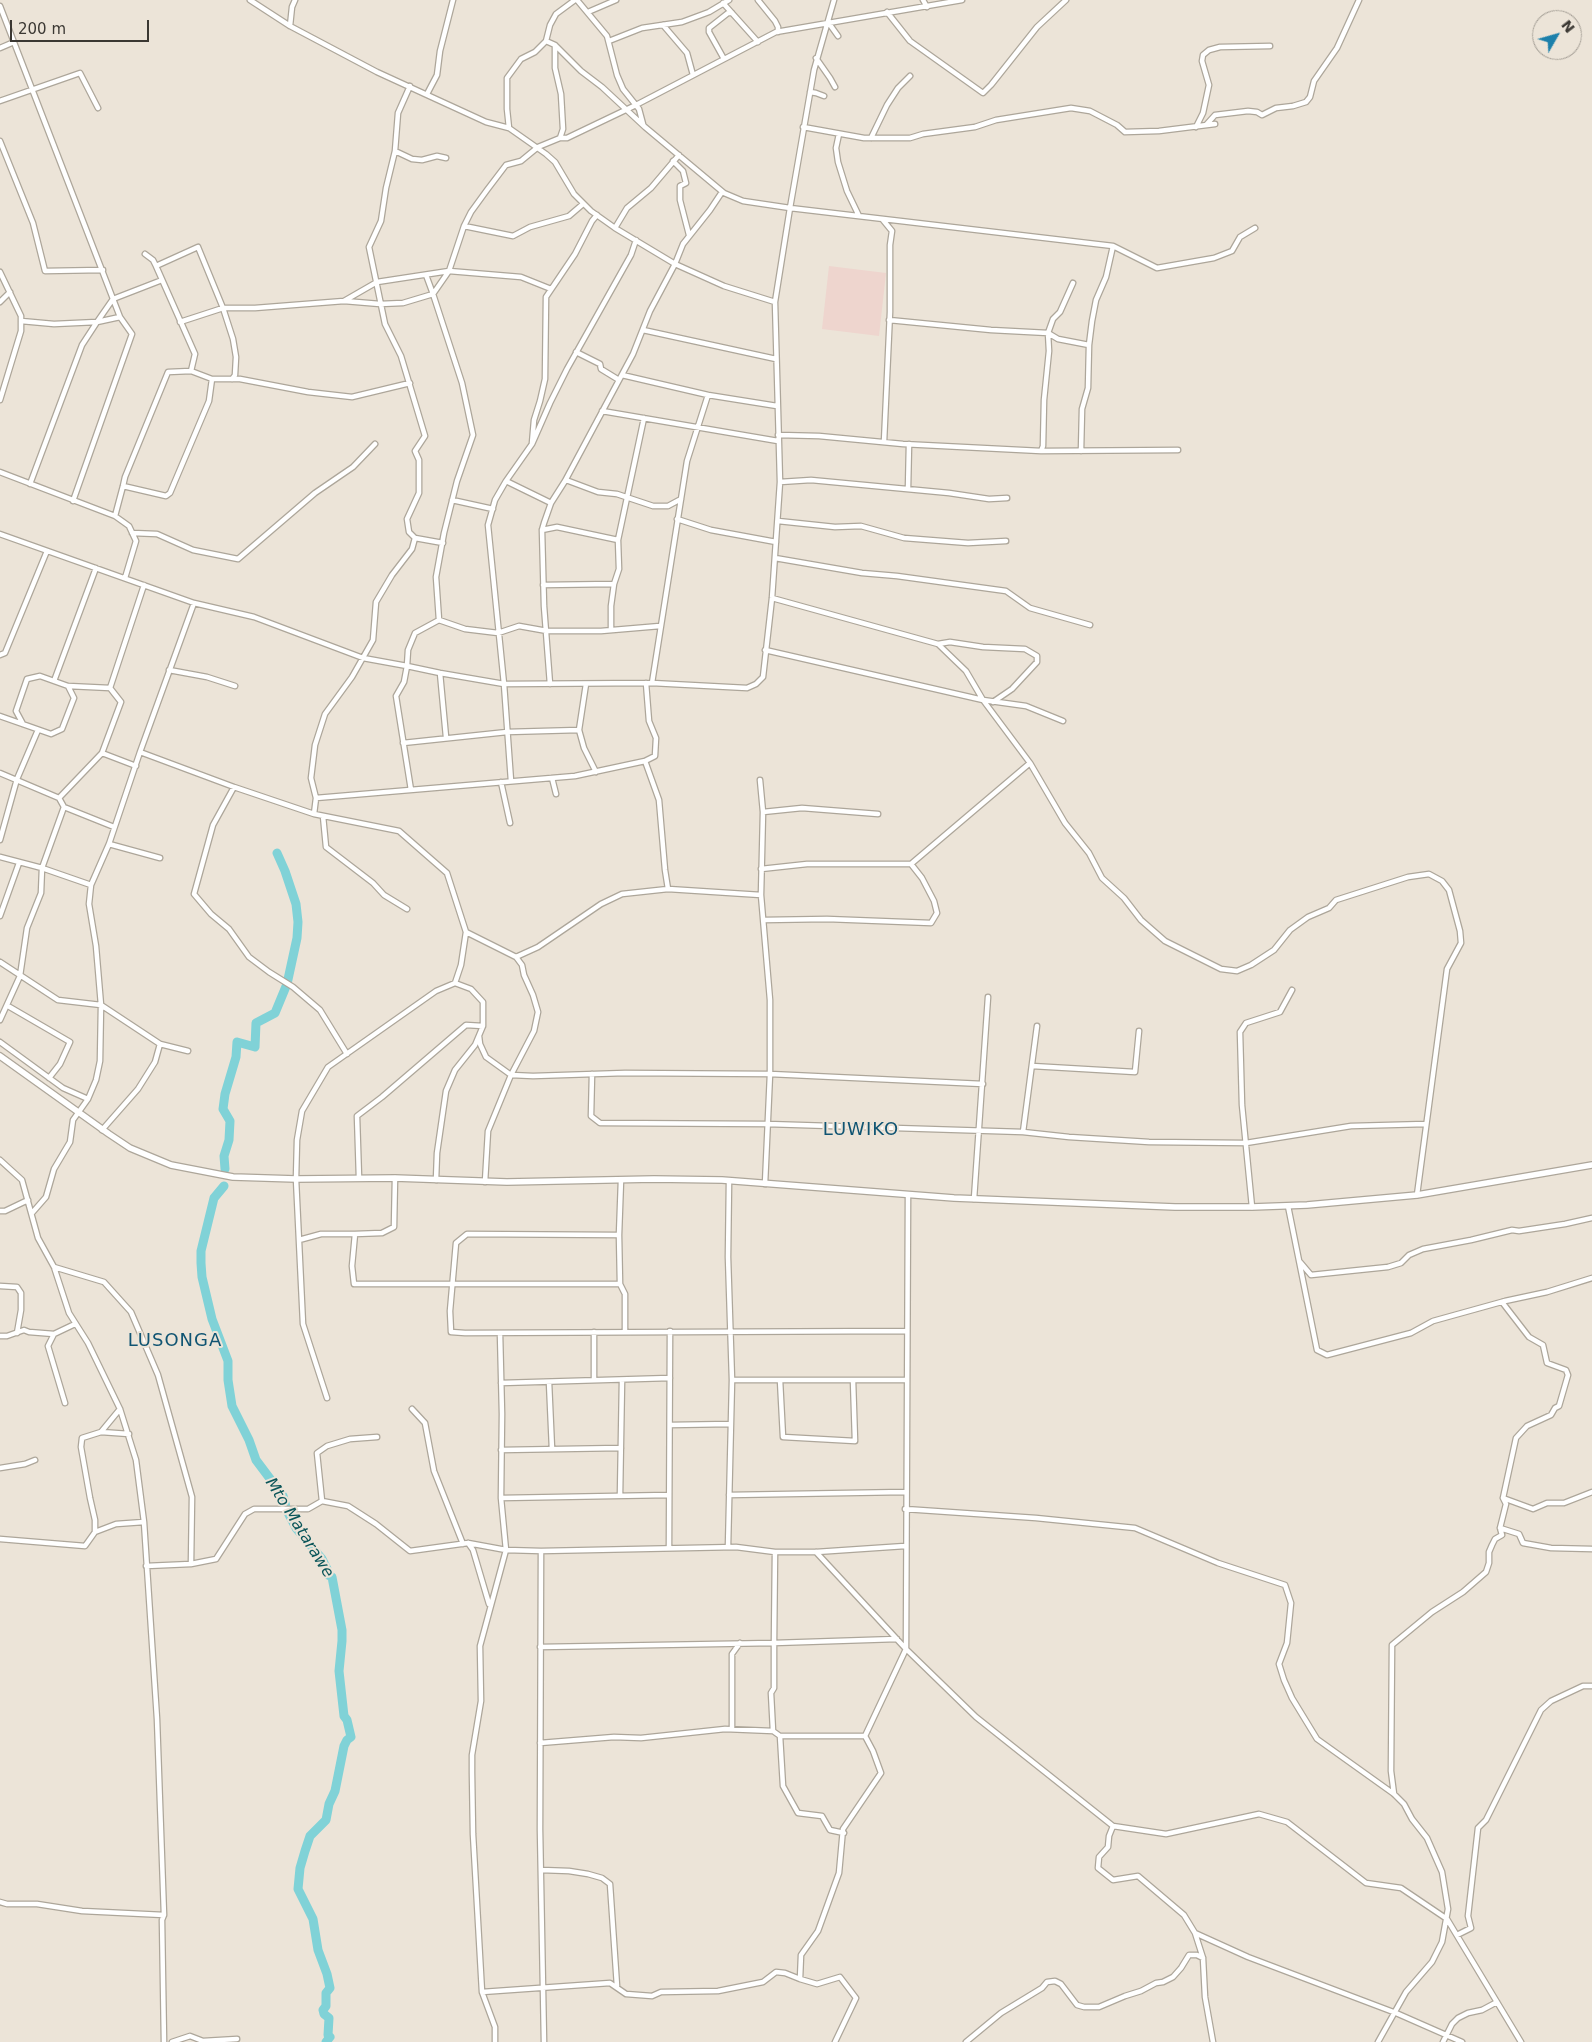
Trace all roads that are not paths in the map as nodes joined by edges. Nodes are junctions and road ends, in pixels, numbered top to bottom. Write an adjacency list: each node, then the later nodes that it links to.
1 (250, 0): 21 (street)
2 (295, 0): 21 (street)
3 (453, 0): 39 (street)
4 (576, 0): 16 (street); 24 (street)
5 (616, 0): 16 (street)
6 (729, 0): 13 (street)
7 (758, 0): 22 (street)
8 (834, 0): 19 (street)
9 (923, 0): 15 (street)
10 (962, 0): 15 (street)
11 (1066, 0): 17 (street)
12 (1359, 0): 46 (street)
13 (723, 3): 18 (street); 20 (street)
14 (0, 6): 26 (street)
15 (927, 7): 17 (street)
16 (588, 12): 25 (street)
17 (887, 12): 19 (street)
18 (732, 13): 27 (street); 32 (street)
19 (828, 22): 22 (street); 23 (street); 31 (street)
20 (663, 24): 25 (street); 33 (street)
21 (290, 26): 35 (street)
22 (778, 32): 27 (street)
23 (838, 36)
24 (546, 40): 28 (street); 50 (street)
25 (609, 41): 42 (street)
26 (14, 42): 30 (street); 37 (street)
27 (758, 42): 32 (street)
28 (555, 45): 44 (street); 52 (street)
29 (1270, 46): 49 (street)
30 (0, 48)
31 (816, 58): 36 (street); 38 (street)
32 (724, 59): 33 (street)
33 (693, 75): 42 (street)
34 (910, 76): 53 (street)
35 (410, 86): 39 (street); 57 (street)
36 (835, 87)
37 (33, 89): 41 (street); 43 (street); 76 (street)
38 (810, 92): 40 (street); 48 (street)
39 (427, 94): 50 (street)
40 (824, 96)
41 (0, 101)
42 (636, 105): 44 (street); 47 (street)
43 (98, 108)
44 (628, 110): 47 (street); 52 (street)
45 (1216, 124): 46 (street)
46 (1206, 125): 49 (street)
47 (645, 127): 58 (street)
48 (803, 127): 51 (street); 63 (street)
49 (1196, 127): 53 (street)
50 (509, 128): 55 (street)
51 (839, 134): 53 (street); 65 (street)
52 (560, 138): 55 (street)
53 (870, 138)
54 (0, 140): 56 (street)
55 (538, 147): 62 (street); 67 (street)
56 (1, 148): 76 (street)
57 (396, 150): 59 (street); 81 (street)
58 (679, 155): 60 (street); 61 (street)
59 (446, 158)
60 (673, 161): 68 (street); 70 (street)
61 (722, 192): 63 (street); 70 (street)
62 (583, 204): 64 (street); 67 (street)
63 (790, 208): 65 (street); 89 (street)
64 (597, 215): 68 (street); 83 (street)
65 (859, 216): 66 (street)
66 (883, 220): 72 (street); 93 (street)
67 (464, 226): 77 (street)
68 (615, 228): 71 (street)
69 (1255, 228): 72 (street)
70 (689, 235): 74 (street)
71 (636, 240): 74 (street); 100 (street)
72 (1113, 246): 99 (street)
73 (144, 254): 75 (street)
74 (675, 264): 89 (street); 97 (street)
75 (156, 266): 80 (street); 91 (street)
76 (103, 270): 86 (street)
77 (449, 271): 79 (street); 83 (street); 85 (street)
78 (0, 272): 84 (street)
79 (426, 275): 81 (street); 85 (street)
80 (162, 280): 86 (street); 96 (street)
81 (377, 282): 88 (street); 90 (street)
82 (1073, 283): 98 (street)
83 (551, 289): 118 (street)
84 (10, 292): 87 (street); 94 (street)
85 (432, 294): 90 (street); 133 (street)
86 (113, 298): 92 (street); 95 (street)
87 (0, 302)
88 (344, 302): 90 (street); 91 (street)
89 (775, 302): 101 (street)
90 (380, 304): 107 (street)
91 (223, 308): 96 (street); 105 (street)
92 (120, 317): 95 (street); 134 (street)
93 (890, 320): 98 (street); 116 (street)
94 (21, 321): 95 (street); 109 (street)
95 (97, 322): 127 (street)
96 (180, 322): 102 (street)
97 (643, 330): 101 (street); 103 (street)
98 (1048, 333): 99 (street); 121 (street)
99 (1089, 345): 122 (street)
100 (576, 352): 106 (street); 118 (street)
101 (776, 359): 110 (street)
102 (191, 371): 104 (street); 128 (street)
103 (622, 374): 106 (street); 108 (street)
104 (212, 379): 105 (street); 128 (street)
105 (232, 379): 107 (street)
106 (619, 380): 111 (street)
107 (410, 383): 143 (street)
108 (708, 395): 110 (street); 113 (street)
109 (0, 400)
110 (777, 406): 114 (street)
111 (602, 412): 112 (street); 124 (street)
112 (644, 418): 113 (street); 131 (street)
113 (699, 426): 115 (street); 132 (street)
114 (778, 435): 115 (street); 116 (street)
115 (778, 441): 126 (street)
116 (884, 442): 119 (street)
117 (375, 444): 141 (street)
118 (532, 444): 125 (street)
119 (908, 444): 121 (street); 129 (street)
120 (1178, 450): 122 (street)
121 (1041, 451): 122 (street)
122 (1081, 451)
123 (0, 472): 127 (street)
124 (566, 480): 131 (street); 135 (street)
125 (506, 481): 135 (street); 136 (street)
126 (780, 482): 129 (street); 139 (street)
127 (30, 484): 134 (street)
128 (123, 486): 137 (street)
129 (908, 490): 130 (street)
130 (1007, 498)
131 (627, 499): 132 (street); 144 (street)
132 (681, 499): 138 (street)
133 (452, 500): 136 (street); 148 (street)
134 (73, 501): 137 (street)
135 (551, 503): 140 (street)
136 (493, 508): 163 (street)
137 (114, 516): 141 (street)
138 (677, 519): 147 (street); 160 (street)
139 (778, 521): 145 (street); 147 (street)
140 (542, 530): 144 (street); 155 (street)
141 (132, 533): 152 (street)
142 (1, 535): 146 (street); 149 (street)
143 (415, 538): 148 (street); 167 (street)
144 (618, 540): 153 (street)
145 (1006, 541)
146 (0, 542)
147 (776, 542): 150 (street)
148 (443, 543): 158 (street)
149 (47, 551): 151 (street); 166 (street)
150 (775, 558): 156 (street); 159 (street)
151 (96, 568): 152 (street); 171 (street)
152 (125, 578): 154 (street)
153 (614, 584): 155 (street); 161 (street)
154 (144, 585): 157 (street); 179 (street)
155 (543, 585): 162 (street)
156 (772, 598): 164 (street); 165 (street)
157 (194, 602): 167 (street); 169 (street)
158 (438, 620): 163 (street); 168 (street)
159 (1090, 625)
160 (660, 626): 161 (street); 173 (street)
161 (611, 630): 162 (street)
162 (547, 631): 163 (street); 175 (street)
163 (498, 633): 174 (street)
164 (938, 644): 180 (street); 181 (street)
165 (765, 650): 173 (street); 180 (street)
166 (0, 655)
167 (363, 658): 168 (street); 206 (street)
168 (407, 666): 170 (street); 189 (street)
169 (169, 670): 178 (street); 190 (street)
170 (440, 674): 174 (street); 188 (street)
171 (54, 681): 177 (street); 184 (street)
172 (646, 683): 173 (street); 176 (street); 192 (street)
173 (652, 683)
174 (504, 684): 175 (street); 187 (street)
175 (550, 684): 176 (street)
176 (586, 684): 186 (street)
177 (68, 686): 179 (street); 185 (street)
178 (235, 686)
179 (110, 688): 191 (street)
180 (983, 700): 181 (street); 193 (street)
181 (993, 702): 183 (street)
182 (0, 716): 184 (street)
183 (1063, 721)
184 (23, 724): 185 (street)
185 (38, 730): 198 (street)
186 (579, 730): 187 (street); 195 (street)
187 (507, 732): 188 (street); 200 (street)
188 (446, 737): 189 (street)
189 (403, 743): 203 (street)
190 (140, 752): 194 (street); 202 (street)
191 (102, 753): 194 (street); 205 (street)
192 (645, 761): 195 (street); 223 (street)
193 (1030, 763): 219 (street); 256 (street)
194 (136, 766): 213 (street)
195 (596, 772): 197 (street)
196 (0, 773): 198 (street)
197 (552, 778): 200 (street); 204 (street)
198 (17, 779): 205 (street); 214 (street)
199 (760, 780): 208 (street)
200 (511, 781): 201 (street)
201 (501, 782): 203 (street); 212 (street)
202 (234, 787): 209 (street); 245 (street)
203 (411, 790): 206 (street)
204 (556, 794)
205 (59, 798): 207 (street)
206 (316, 798): 209 (street)
207 (64, 807): 213 (street); 220 (street)
208 (763, 812): 210 (street); 221 (street)
209 (314, 814): 211 (street)
210 (878, 814)
211 (323, 816): 225 (street); 228 (street)
212 (510, 823)
213 (114, 827): 215 (street)
214 (0, 840)
215 (110, 844): 217 (street); 222 (street)
216 (0, 857): 218 (street)
217 (160, 858)
218 (19, 863): 220 (street); 226 (street)
219 (911, 864): 221 (street); 227 (street)
220 (42, 868): 222 (street); 231 (street)
221 (761, 869): 224 (street)
222 (92, 885): 236 (street)
223 (668, 888): 224 (street); 229 (street)
224 (761, 895): 227 (street)
225 (407, 909)
226 (0, 916)
227 (764, 920): 249 (street)
228 (466, 932): 229 (street); 232 (street)
229 (516, 957): 250 (street)
230 (0, 962): 231 (street)
231 (20, 976): 235 (street); 236 (street)
232 (455, 983): 238 (street); 245 (street)
233 (1292, 990): 260 (street)
234 (988, 997): 252 (street)
235 (8, 1006): 237 (street); 251 (street)
236 (102, 1006): 243 (street); 253 (street)
237 (0, 1020)
238 (483, 1026): 241 (street); 263 (street)
239 (1037, 1026): 247 (street)
240 (1139, 1031): 247 (street)
241 (479, 1035): 250 (street); 266 (street)
242 (0, 1042): 251 (street)
243 (160, 1044): 244 (street); 257 (street)
244 (188, 1051)
245 (347, 1054): 265 (street)
246 (0, 1056): 254 (main road)
247 (1032, 1066): 259 (street)
248 (592, 1074): 249 (street); 250 (street); 255 (street)
249 (770, 1074): 252 (street); 255 (street)
250 (510, 1075): 269 (street)
251 (49, 1078): 253 (street)
252 (983, 1084): 258 (street)
253 (88, 1099): 254 (street)
254 (79, 1113): 257 (main road); 278 (street)
255 (766, 1124): 258 (street); 270 (street)
256 (1426, 1124): 260 (street); 272 (street)
257 (102, 1130): 265 (main road)
258 (979, 1132): 259 (street); 273 (street)
259 (1023, 1132): 260 (street)
260 (1246, 1143): 276 (street)
261 (0, 1160): 274 (street)
262 (1592, 1165): 272 (main road)
263 (359, 1178): 264 (main road); 265 (main road)
264 (395, 1178): 266 (main road); 280 (street)
265 (296, 1179): 282 (street)
266 (436, 1180): 269 (main road)
267 (621, 1180): 268 (main road); 269 (main road); 281 (street)
268 (728, 1181): 270 (main road); 291 (street)
269 (486, 1182)
270 (765, 1184): 271 (main road)
271 (908, 1195): 273 (main road); 294 (street)
272 (1416, 1195): 275 (main road)
273 (974, 1199): 276 (main road)
274 (28, 1200): 277 (street); 278 (street)
275 (1288, 1206): 276 (main road); 283 (street)
276 (1252, 1207)
277 (0, 1211)
278 (32, 1213): 284 (street)
279 (1592, 1218): 283 (street)
280 (355, 1234): 282 (street); 287 (street)
281 (619, 1235): 286 (street); 287 (street)
282 (299, 1240): 309 (street)
283 (1299, 1261): 289 (street)
284 (54, 1267): 290 (street); 345 (street)
285 (1592, 1278): 289 (street)
286 (620, 1284): 287 (street); 292 (street)
287 (454, 1285): 297 (street)
288 (0, 1286): 295 (street)
289 (1502, 1302): 329 (street)
290 (75, 1324): 298 (street); 311 (street)
291 (731, 1330): 293 (street); 294 (street); 303 (street)
292 (625, 1331): 293 (street); 296 (street)
293 (670, 1331): 300 (street)
294 (906, 1331): 306 (street)
295 (17, 1332): 298 (street); 299 (street)
296 (594, 1332): 297 (street); 301 (street)
297 (500, 1333): 308 (street)
298 (54, 1334): 310 (street)
299 (0, 1336)
300 (670, 1378): 302 (street); 314 (street)
301 (594, 1380): 302 (street); 307 (street)
302 (622, 1380): 318 (street)
303 (732, 1380): 304 (street); 313 (street)
304 (780, 1380): 305 (street); 305 (street)
305 (853, 1380): 306 (street)
306 (906, 1380): 323 (street)
307 (549, 1382): 308 (street); 319 (street)
308 (501, 1383): 320 (street)
309 (327, 1398)
310 (65, 1403)
311 (120, 1409): 315 (street); 316 (street)
312 (412, 1409): 336 (street)
313 (731, 1424): 314 (street); 326 (street)
314 (670, 1425): 325 (street)
315 (101, 1432): 316 (street); 334 (street)
316 (129, 1434): 332 (street)
317 (377, 1437): 330 (street)
318 (621, 1448): 319 (street); 327 (street)
319 (552, 1449): 320 (street)
320 (501, 1450): 328 (street)
321 (35, 1460): 322 (street)
322 (0, 1468)
323 (905, 1492): 326 (street); 331 (street)
324 (1592, 1492): 329 (street)
325 (669, 1495): 327 (street); 338 (street)
326 (729, 1495): 339 (street)
327 (620, 1496): 328 (street)
328 (501, 1498): 341 (street)
329 (1503, 1498): 333 (street)
330 (322, 1501): 336 (street); 345 (street)
331 (905, 1509): 337 (street); 360 (street)
332 (144, 1522): 334 (street); 346 (street)
333 (1500, 1528): 340 (street); 360 (street)
334 (95, 1532): 335 (street)
335 (0, 1539)
336 (466, 1543): 341 (street); 347 (street)
337 (905, 1546): 344 (street); 349 (street)
338 (669, 1547): 339 (street); 342 (street)
339 (728, 1547): 343 (street)
340 (1592, 1549)
341 (506, 1550): 342 (street); 347 (street)
342 (541, 1551): 352 (street)
343 (775, 1552): 344 (street); 351 (street)
344 (816, 1552): 348 (street)
345 (191, 1564): 346 (street)
346 (146, 1566): 365 (street)
347 (490, 1605): 373 (street)
348 (897, 1639): 349 (street); 351 (street); 353 (street)
349 (906, 1639): 353 (street)
350 (740, 1643): 351 (street); 352 (street); 355 (street)
351 (774, 1643): 356 (street)
352 (540, 1647): 359 (street)
353 (906, 1649): 358 (street); 361 (street)
354 (1592, 1686): 368 (street)
355 (732, 1729): 356 (street); 359 (street)
356 (773, 1731): 357 (street)
357 (780, 1736): 358 (street); 362 (street)
358 (865, 1736): 362 (street)
359 (540, 1743): 363 (street)
360 (1394, 1794): 366 (street)
361 (1113, 1826): 366 (street); 367 (street)
362 (844, 1833): 370 (street)
363 (541, 1870): 371 (street); 372 (street)
364 (0, 1902): 365 (street)
365 (164, 1915): 378 (street)
366 (1448, 1919): 368 (street); 375 (street)
367 (1195, 1933): 369 (street); 375 (street)
368 (1457, 1935): 374 (street)
369 (1203, 1958): 383 (street); 384 (street)
370 (800, 1979): 371 (street); 382 (street)
371 (617, 1986): 372 (street)
372 (543, 1990): 373 (street); 381 (street)
373 (482, 1992): 380 (street)
374 (1497, 2002): 376 (street); 388 (street)
375 (1396, 2012): 376 (street); 385 (street)
376 (1446, 2036): 386 (street); 387 (street)
377 (237, 2039): 379 (street)
378 (164, 2042)
379 (172, 2042)
380 (495, 2042)
381 (544, 2042)
382 (835, 2042)
383 (966, 2042)
384 (1213, 2042)
385 (1378, 2042)
386 (1443, 2042)
387 (1462, 2042)
388 (1521, 2042)

